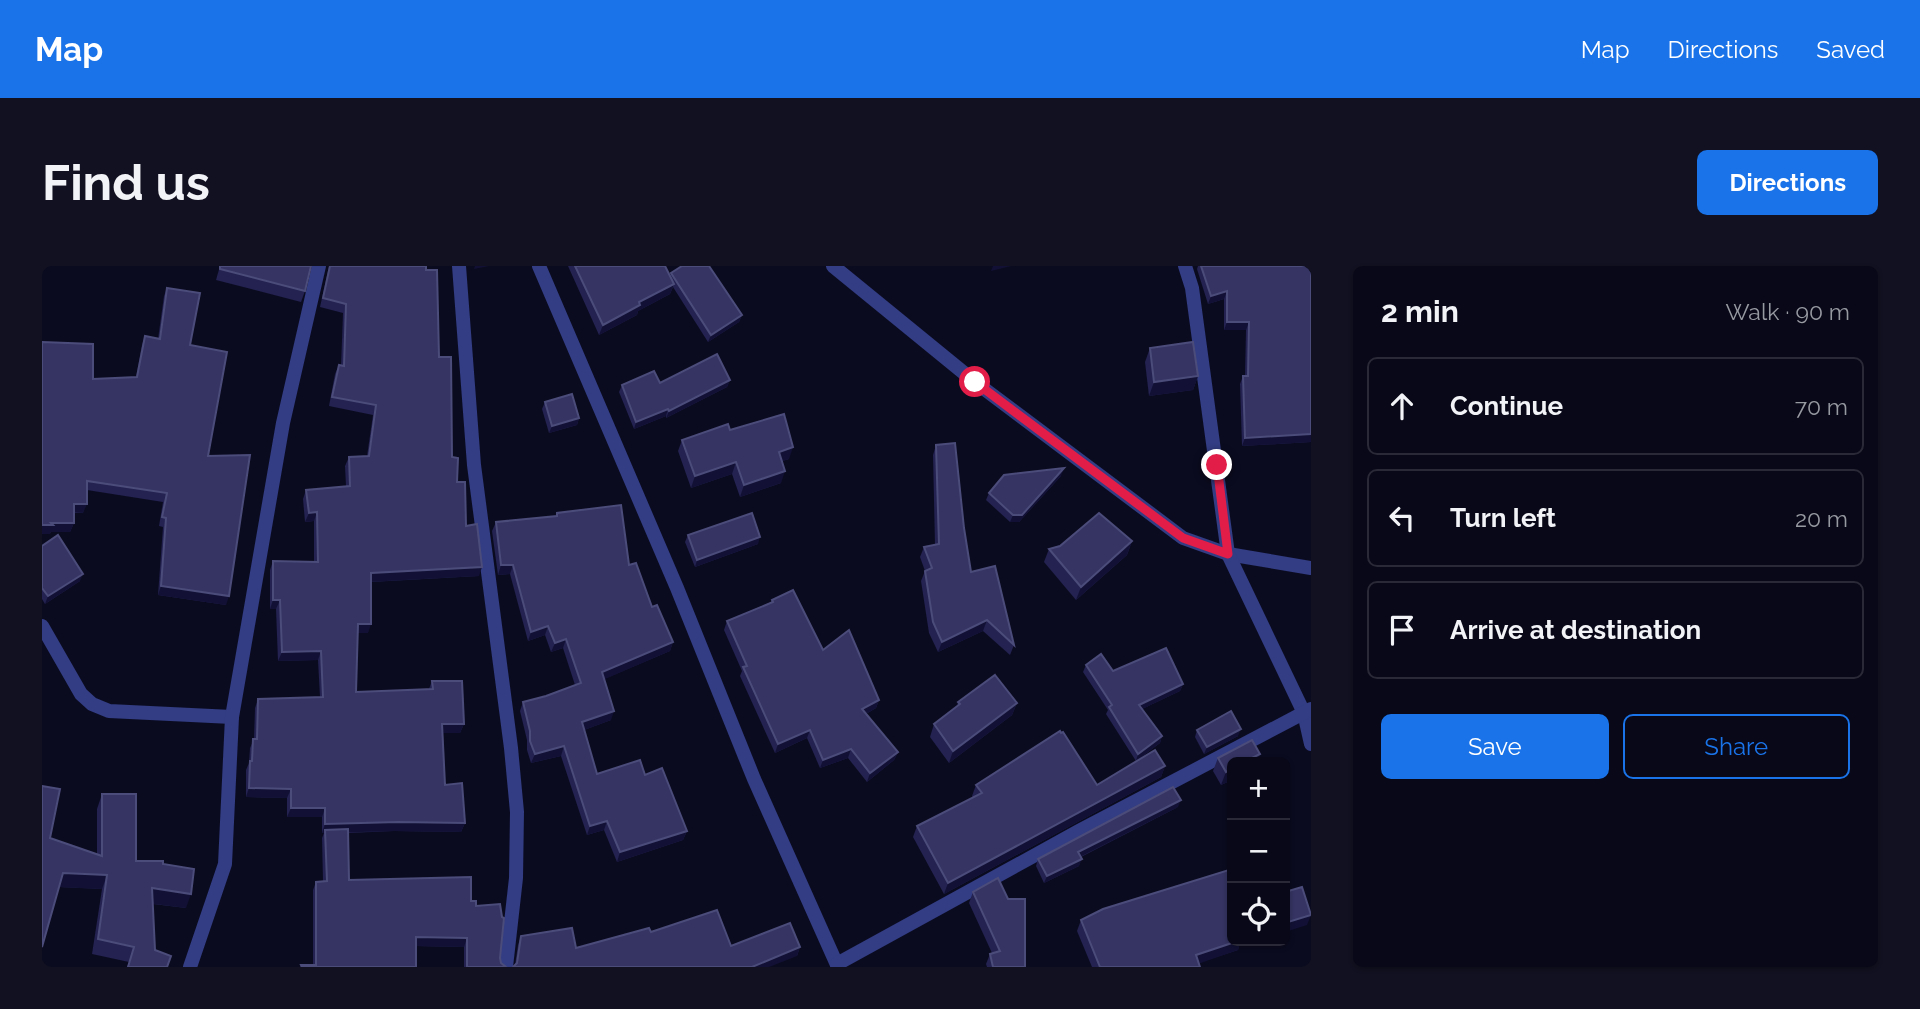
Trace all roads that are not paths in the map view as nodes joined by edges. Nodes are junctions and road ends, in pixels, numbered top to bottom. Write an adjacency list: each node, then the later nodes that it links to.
1 (319, 266): 10 (street)
2 (459, 266): 14 (street)
3 (539, 266): 12 (street)
4 (833, 266): 6 (street)
5 (1185, 266): 6 (street)
6 (1228, 554): 7 (street); 9 (street)
7 (1311, 568)
8 (42, 626): 10 (street)
9 (1307, 711): 11 (street); 12 (street)
10 (232, 717): 13 (street)
11 (1311, 744)
12 (837, 966)
13 (190, 967)
14 (506, 967)

